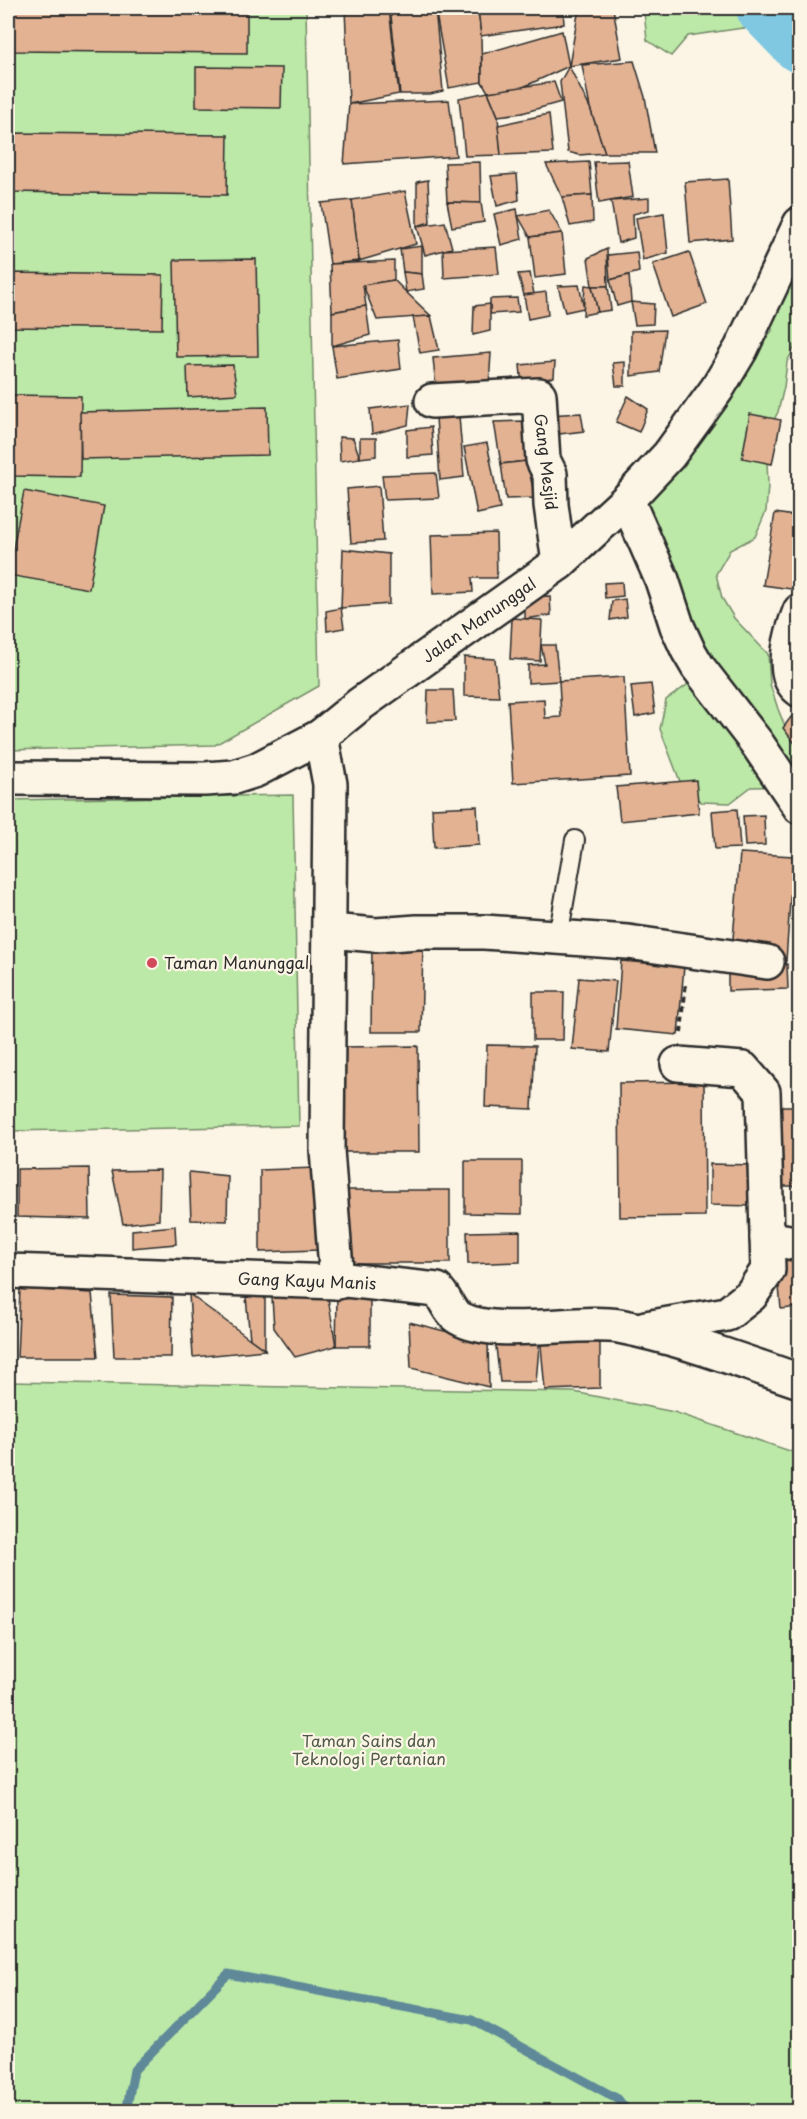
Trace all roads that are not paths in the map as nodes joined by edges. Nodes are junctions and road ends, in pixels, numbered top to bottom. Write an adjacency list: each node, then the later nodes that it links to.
1 (800, 224): 3 (street, Jalan Manunggal)
2 (432, 401): 4 (street, Gang Mesjid)
3 (627, 500): 4 (street, Jalan Manunggal); 9 (street)
4 (559, 563): 7 (street, Jalan Manunggal)
5 (800, 610): 6 (street)
6 (800, 690)
7 (321, 736): 8 (street, Jalan Manunggal); 11 (street)
8 (8, 778)
9 (800, 807)
10 (574, 840): 12 (lane)
11 (330, 930): 12 (street); 18 (street)
12 (558, 938): 13 (street)
13 (767, 962)
14 (678, 1064): 15 (street)
15 (767, 1238): 16 (street); 19 (street)
16 (800, 1244)
17 (8, 1271): 18 (street, Gang Kayu Manis)
18 (337, 1282): 19 (street, Gang Kayu Manis)
19 (636, 1329): 20 (street, Gang Kayu Manis)
20 (800, 1381)

